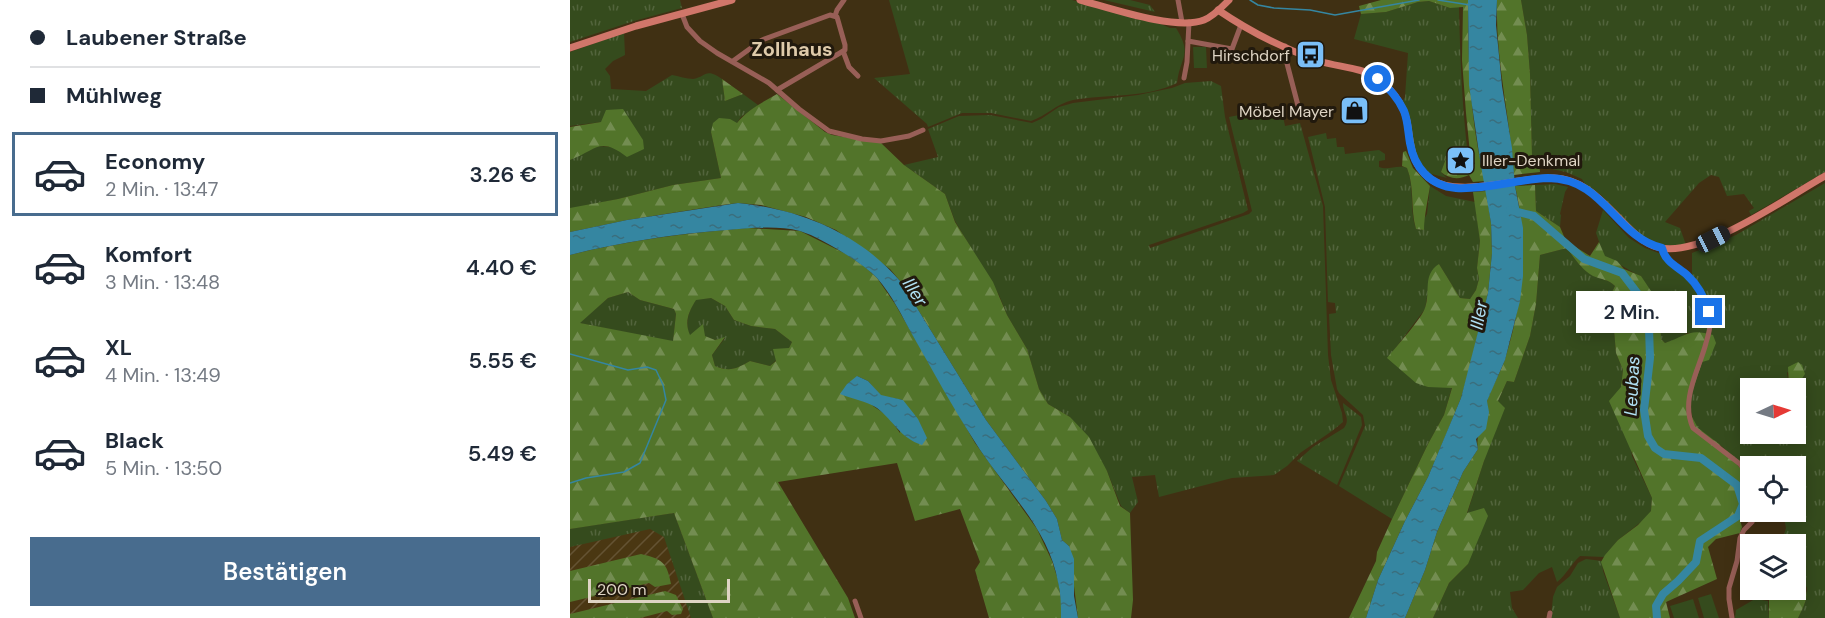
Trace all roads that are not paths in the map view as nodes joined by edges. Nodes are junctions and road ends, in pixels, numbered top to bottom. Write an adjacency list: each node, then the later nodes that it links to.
1 (732, 0): 7 (street)
2 (844, 0): 8 (street)
3 (1080, 0): 9 (street)
4 (1178, 0): 9 (street)
5 (1229, 0): 6 (street)
6 (1218, 10): 9 (street); 10 (street)
7 (682, 15): 13 (street); 15 (street)
8 (835, 16): 14 (street); 15 (street)
9 (1185, 22): 11 (street)
10 (1241, 25): 11 (street); 12 (street)
11 (1188, 41): 17 (street)
12 (1284, 46): 19 (street); 22 (street)
13 (570, 48)
14 (843, 51): 16 (street); 18 (street)
15 (733, 62): 18 (street)
16 (858, 75)
17 (1184, 78)
18 (777, 90): 20 (street)
19 (1301, 117)
20 (923, 130)
21 (1825, 176): 22 (street)
22 (1662, 248): 23 (street)
23 (1740, 464)
24 (1752, 522): 27 (street)
25 (855, 601): 26 (street)
26 (861, 618)
27 (1732, 618)

